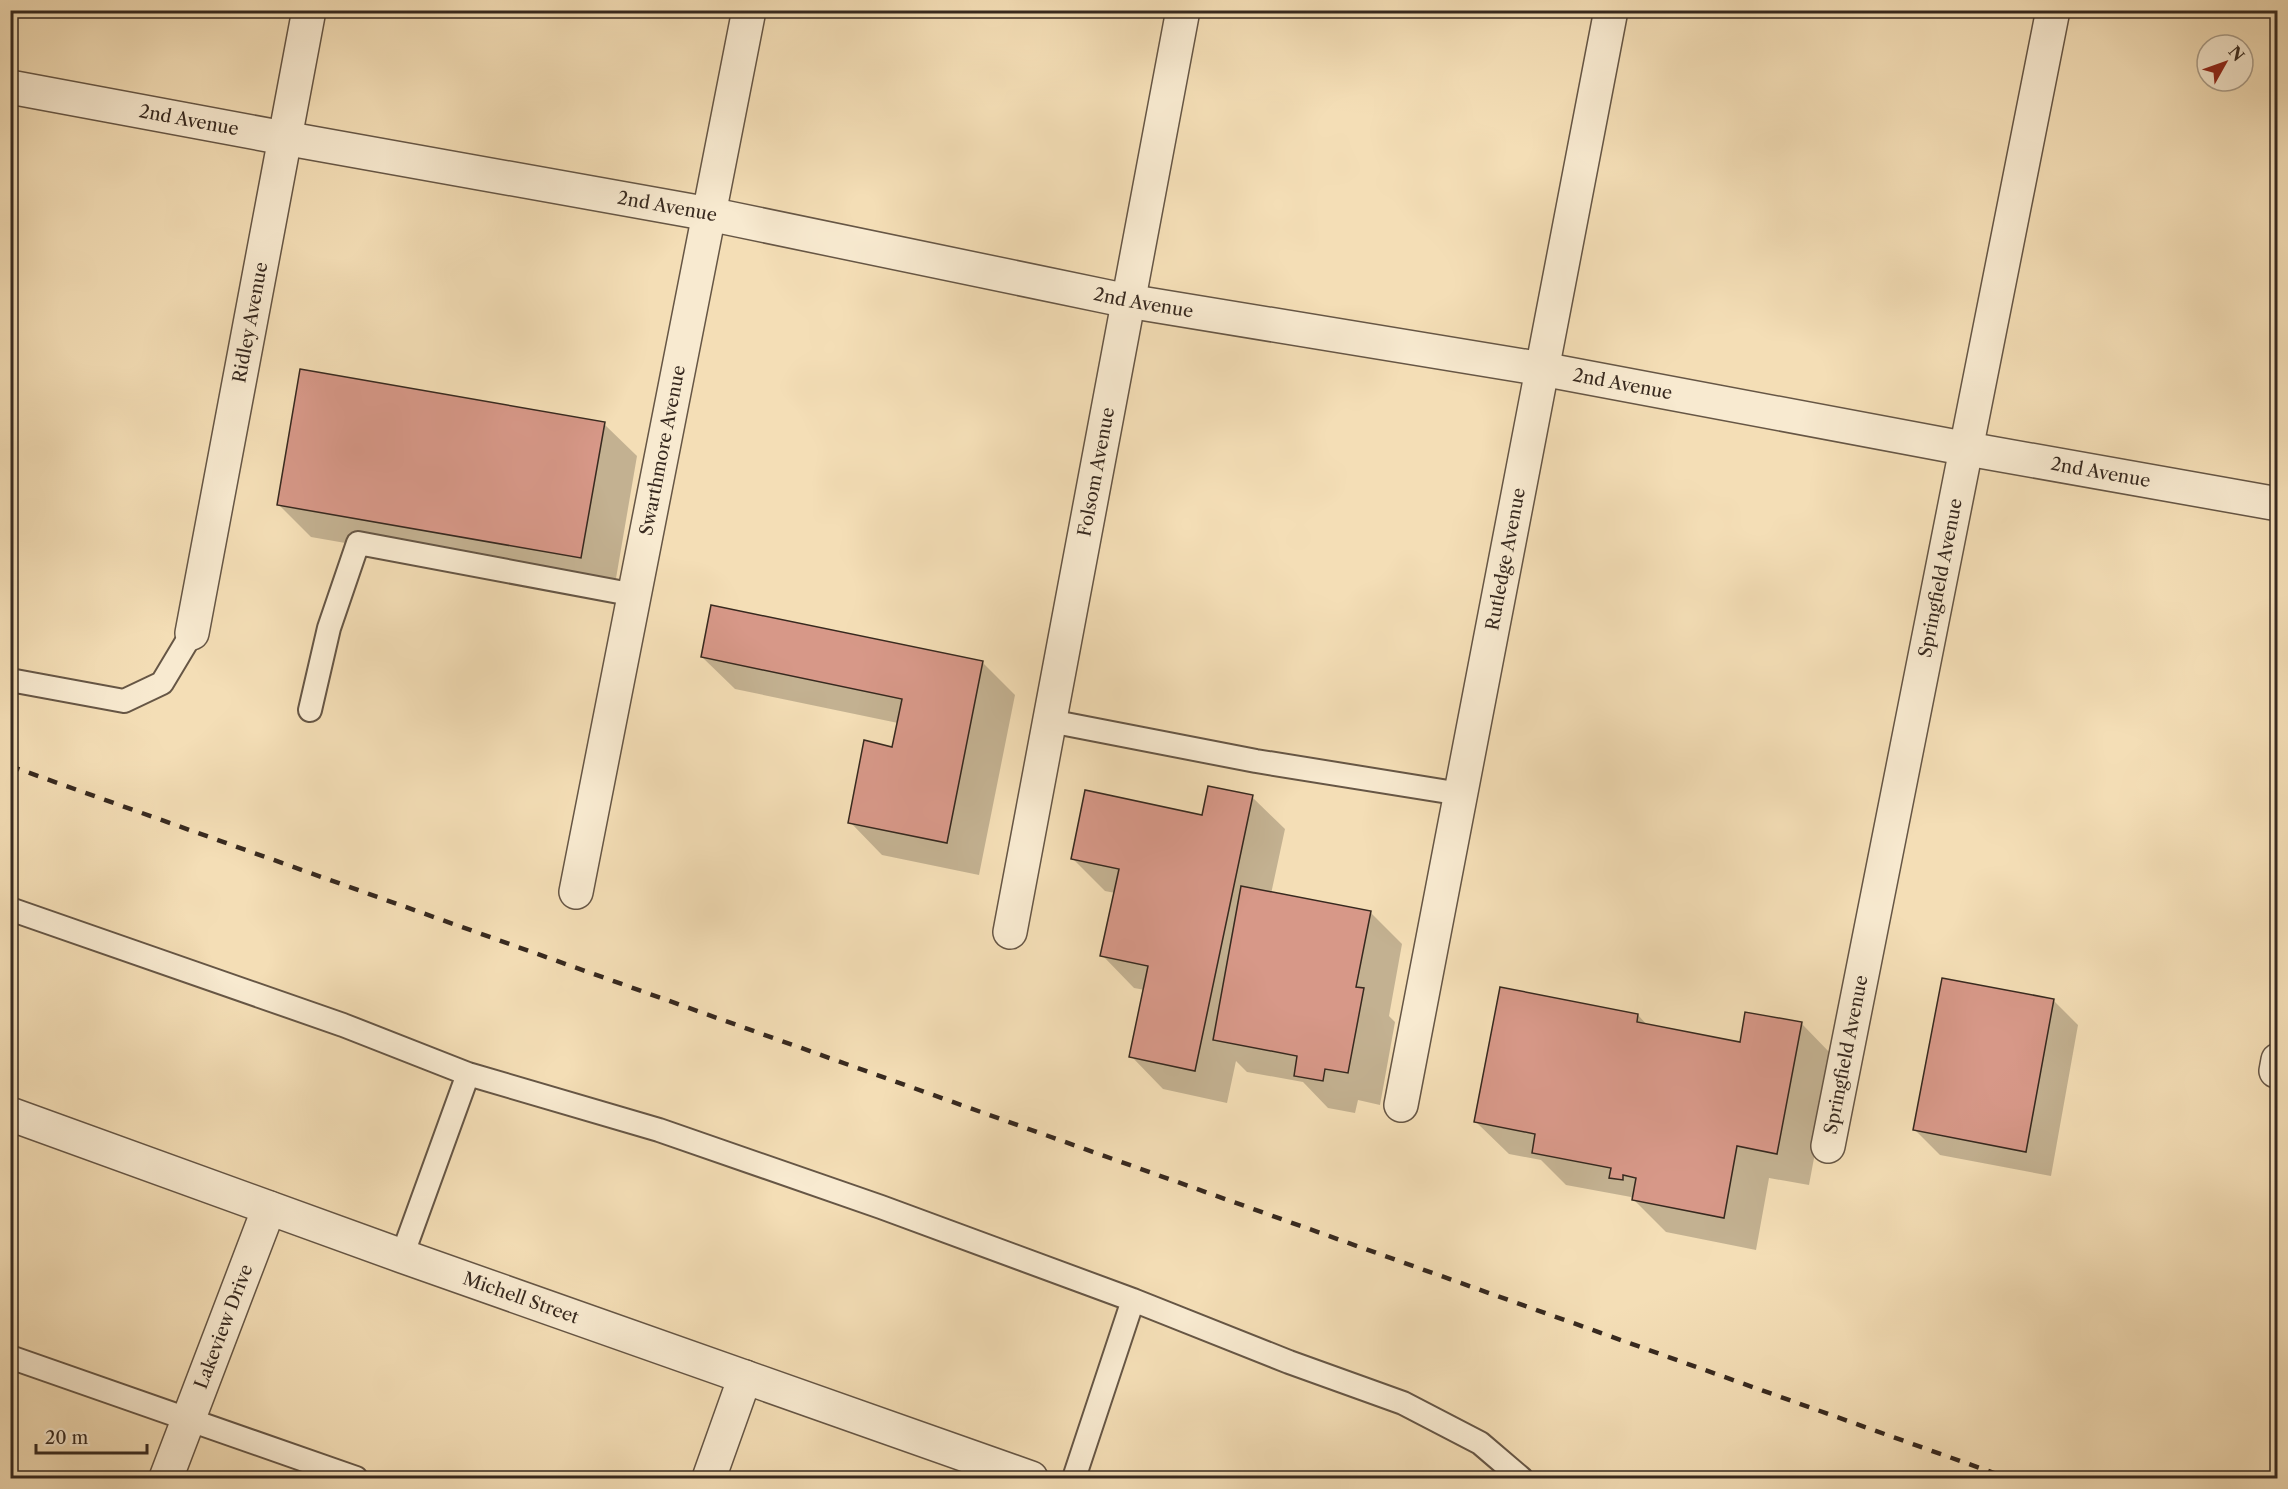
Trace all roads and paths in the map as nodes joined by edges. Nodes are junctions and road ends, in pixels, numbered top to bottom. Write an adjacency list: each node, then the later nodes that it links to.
1 (309, 10): 7 (street, Ridley Avenue)
2 (749, 10): 8 (street, Swarthmore Avenue)
3 (1183, 10): 9 (street, Folsom Avenue)
4 (1611, 10): 10 (street, Rutledge Avenue)
5 (2053, 10): 11 (street, Springfield Avenue)
6 (10, 87): 7 (street, 2nd Avenue)
7 (284, 138): 8 (street, 2nd Avenue); 14 (street, Ridley Avenue)
8 (709, 214): 9 (street, 2nd Avenue); 13 (street, Swarthmore Avenue)
9 (1128, 301): 10 (street, 2nd Avenue); 17 (street, Folsom Avenue)
10 (1542, 369): 11 (street, 2nd Avenue); 18 (street, Rutledge Avenue)
11 (1968, 449): 12 (street, 2nd Avenue); 25 (street, Springfield Avenue)
12 (2277, 504)
13 (635, 595): 16 (lane); 19 (street, Swarthmore Avenue)
14 (192, 633): 15 (lane)
15 (10, 680)
16 (310, 710)
17 (1050, 721): 18 (lane); 21 (street, Folsom Avenue)
18 (1461, 794): 23 (street, Rutledge Avenue)
19 (576, 892)
20 (10, 909): 22 (lane)
21 (1010, 932)
22 (468, 1074): 27 (lane); 28 (lane)
23 (1401, 1105)
24 (10, 1114): 26 (street, Michell Street)
25 (1828, 1146)
26 (269, 1208): 27 (street, Michell Street); 31 (street, Lakeview Drive)
27 (402, 1256): 30 (street, Michell Street)
28 (1133, 1300): 36 (lane); 37 (lane)
29 (10, 1357): 31 (lane)
30 (745, 1377): 34 (street); 35 (street, Michell Street)
31 (190, 1419): 32 (street, Lakeview Drive); 33 (lane)
32 (166, 1479)
33 (356, 1479)
34 (709, 1479)
35 (1031, 1479)
36 (1074, 1479)
37 (1521, 1479)

